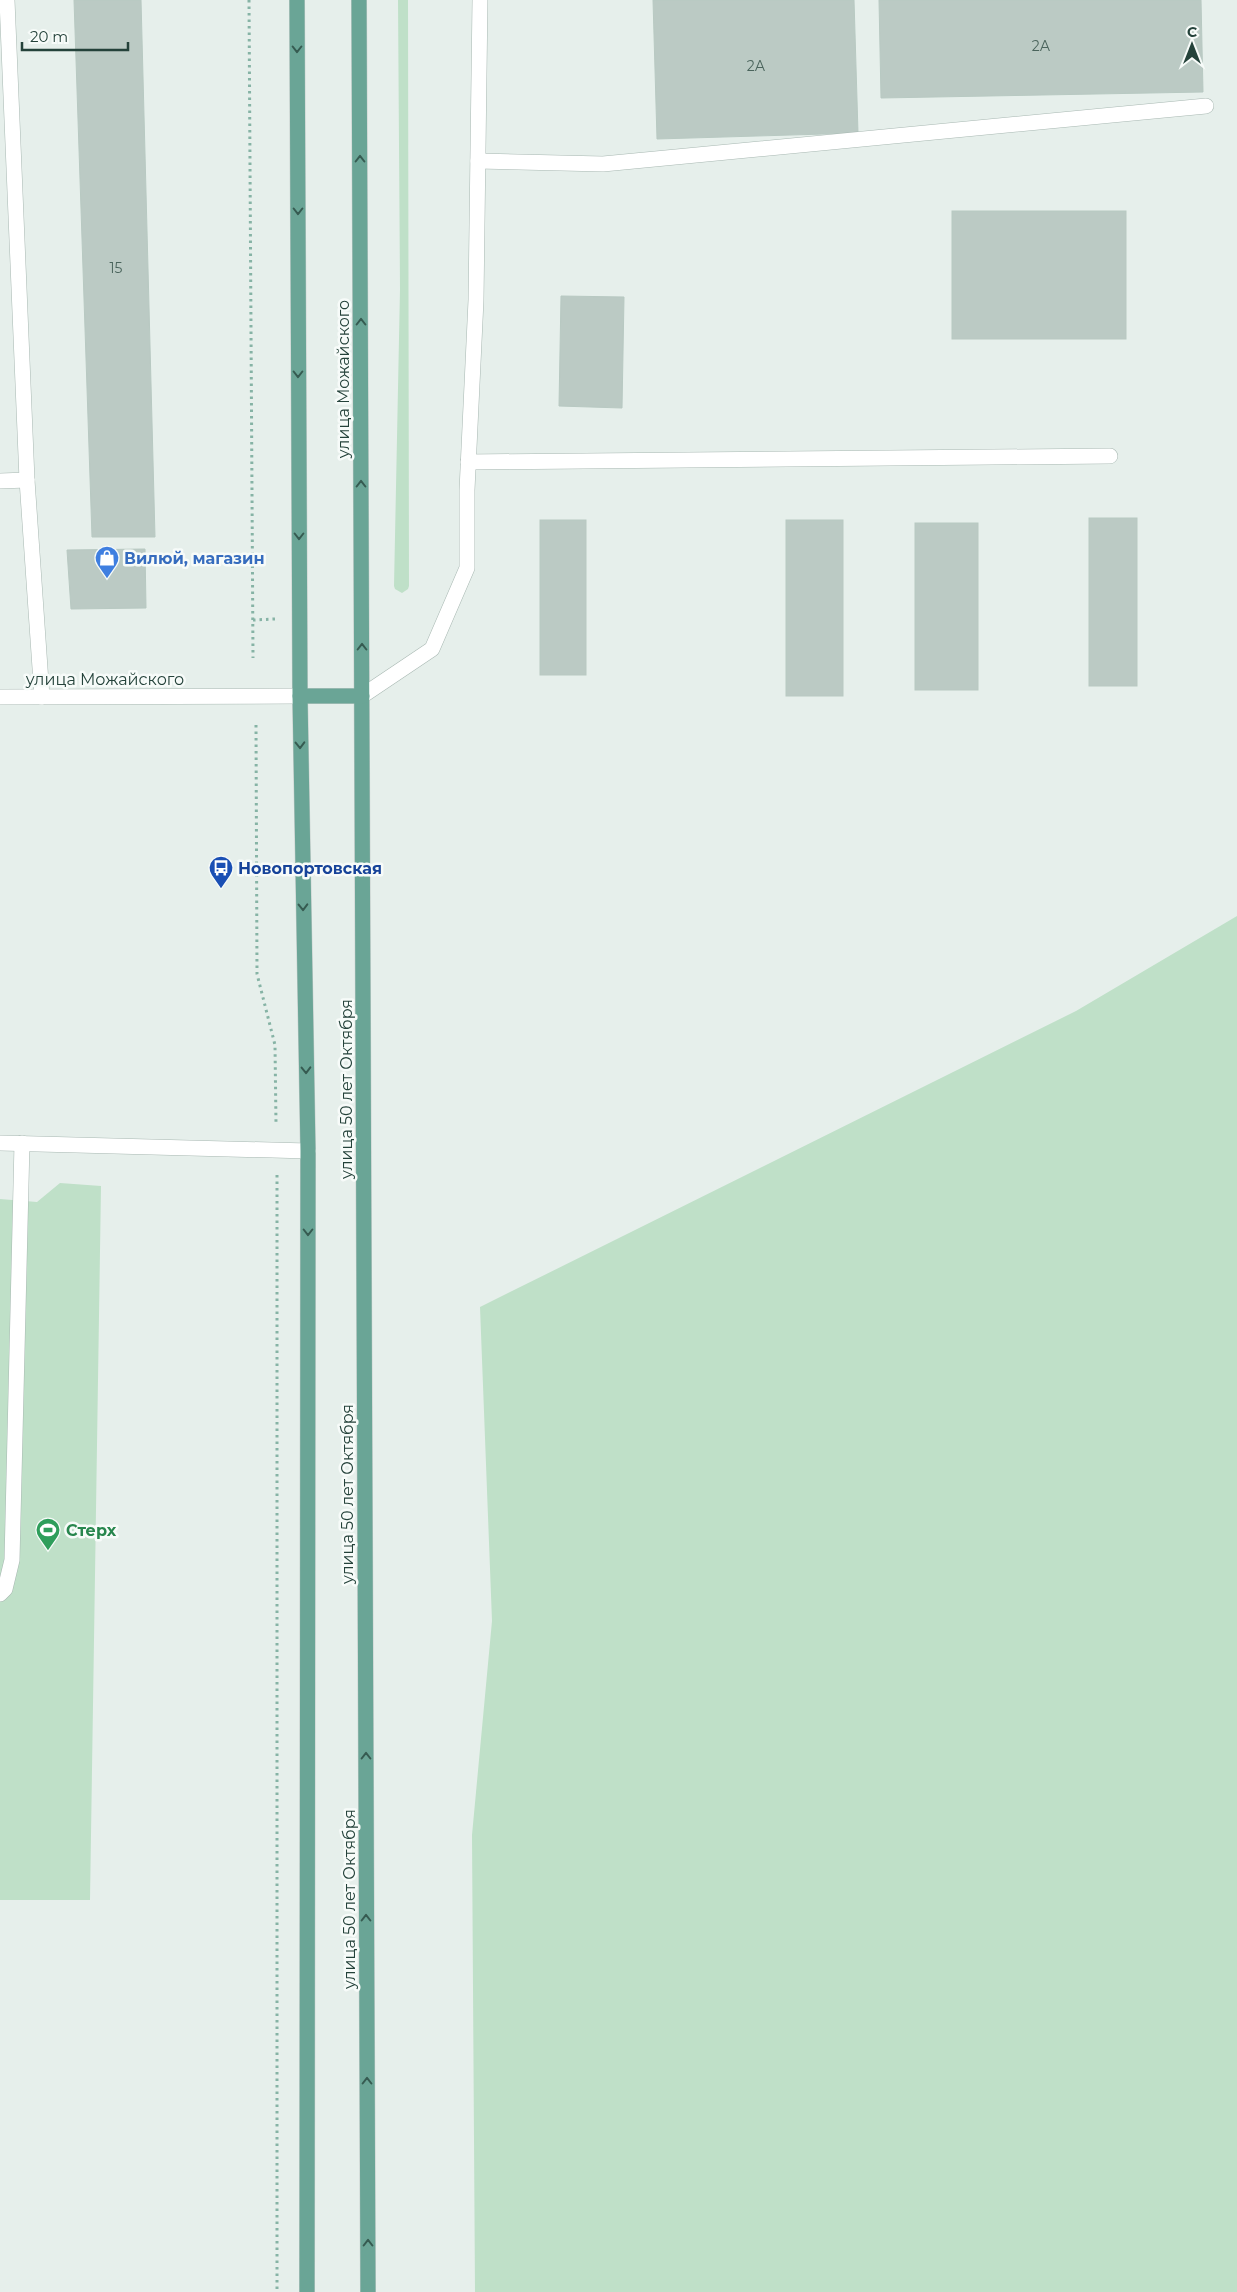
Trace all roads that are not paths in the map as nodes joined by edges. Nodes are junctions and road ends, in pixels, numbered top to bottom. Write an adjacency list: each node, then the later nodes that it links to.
1 (8, 0): 9 (street)
2 (297, 0): 11 (main road, one-way to 11)
3 (359, 0): 12 (main road, улица Можайского, one-way to 3)
4 (480, 0): 6 (street)
5 (1206, 106): 6 (street)
6 (478, 161): 8 (street)
7 (1110, 456): 8 (street)
8 (468, 462): 12 (street)
9 (27, 480): 10 (street); 14 (street)
10 (0, 481)
11 (300, 696): 12 (main road, улица Можайского); 14 (street, улица Можайского); 17 (main road, one-way to 17)
12 (362, 696): 20 (main road, улица 50 лет Октября, one-way to 12)
13 (0, 697): 14 (street, улица Можайского)
14 (42, 697)
15 (0, 1143): 16 (street)
16 (22, 1143): 17 (street); 18 (street)
17 (308, 1151): 19 (main road, one-way to 19)
18 (0, 1594)
19 (306, 2292)
20 (368, 2292)

